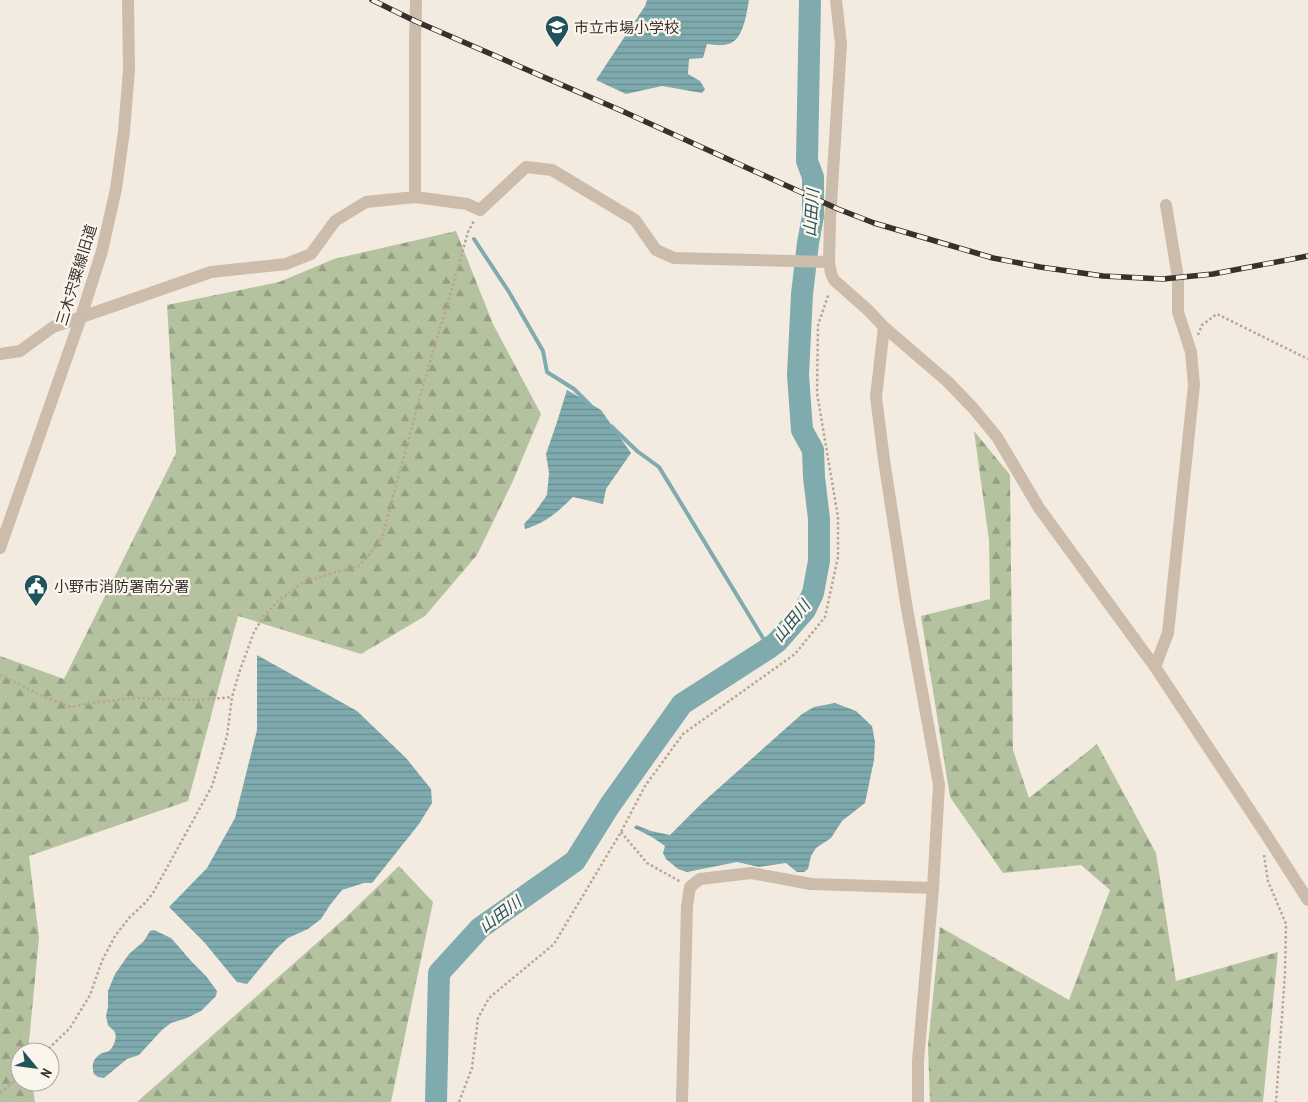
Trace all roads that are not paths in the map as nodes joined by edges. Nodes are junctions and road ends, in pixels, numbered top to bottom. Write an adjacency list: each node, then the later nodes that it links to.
1 (128, 0): 7 (street, 三木宍粟線旧道)
2 (416, 0): 4 (street)
3 (836, 0): 6 (street)
4 (415, 197): 6 (street); 7 (street)
5 (1166, 205): 11 (street)
6 (829, 262): 8 (street)
7 (81, 317): 9 (street); 10 (street, 三木宍粟線旧道)
8 (884, 327): 11 (street); 12 (street)
9 (0, 354)
10 (0, 548)
11 (1155, 667): 13 (street)
12 (933, 888): 14 (street); 15 (street)
13 (1308, 900)
14 (682, 1102)
15 (918, 1102)

